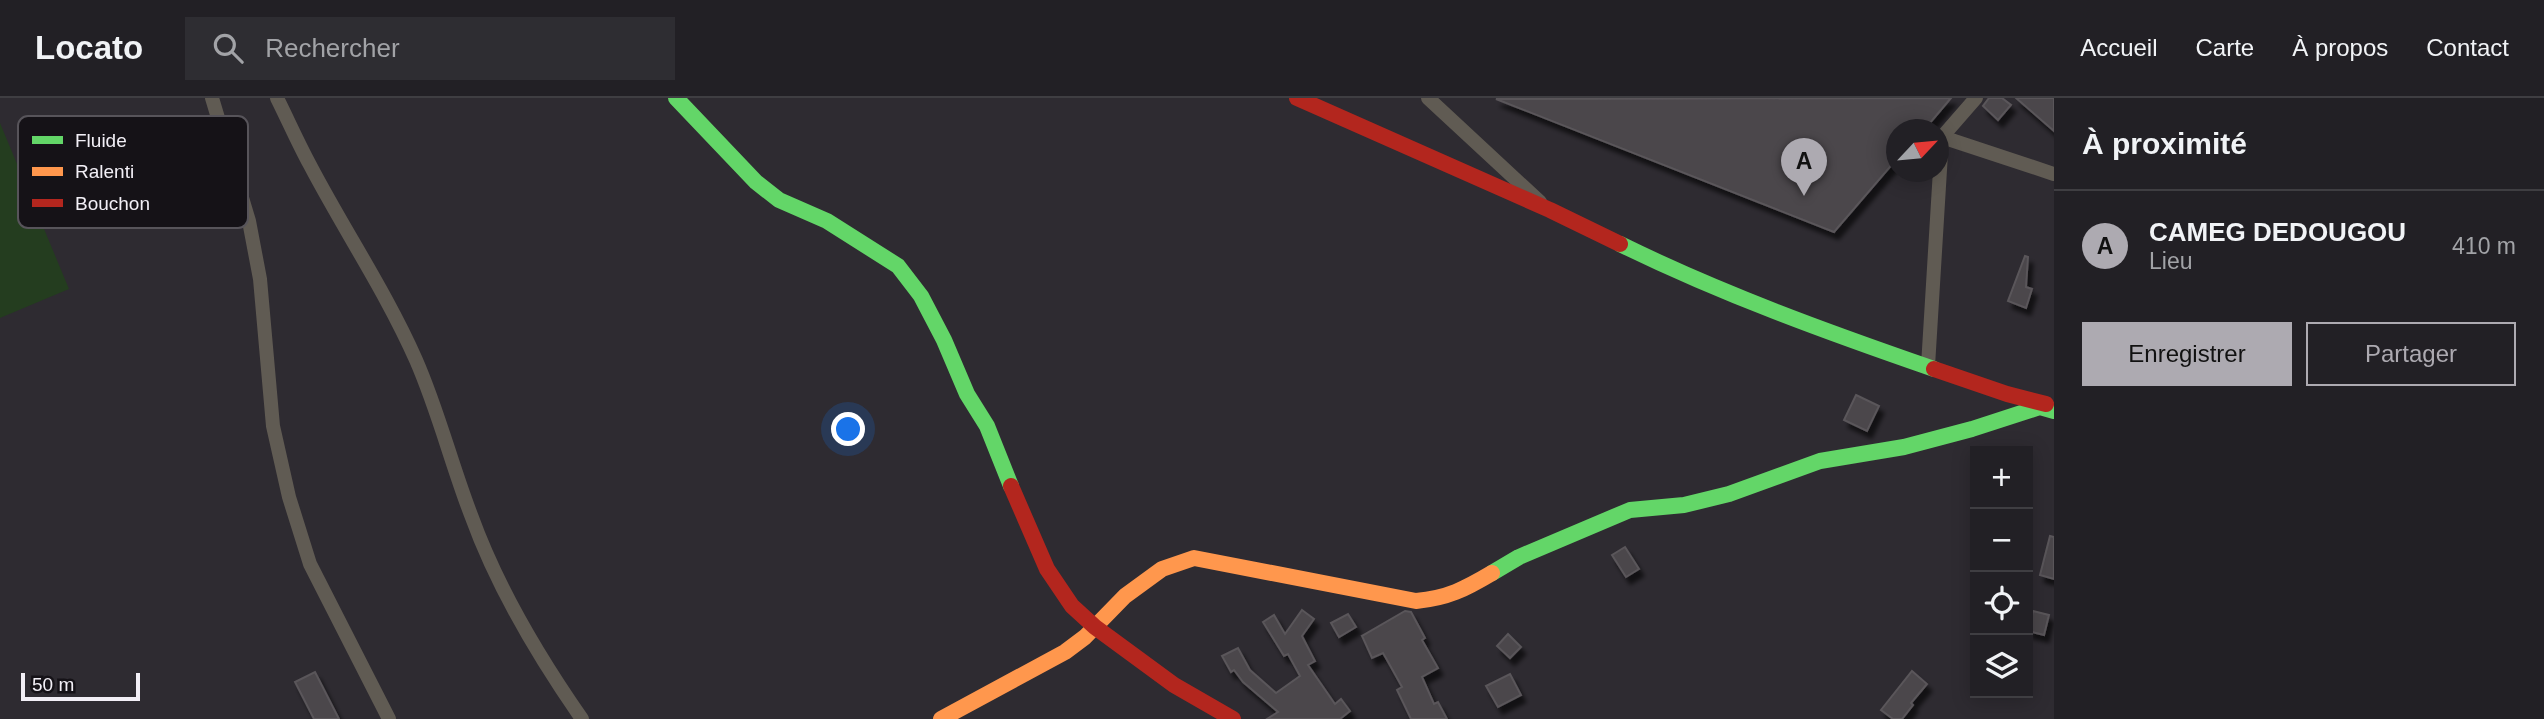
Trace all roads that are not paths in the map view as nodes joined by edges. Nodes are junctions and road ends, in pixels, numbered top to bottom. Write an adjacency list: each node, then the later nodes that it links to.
1 (212, 98): 7 (street)
2 (277, 98): 18 (street)
3 (676, 98): 16 (street)
4 (1297, 98): 12 (street)
5 (1428, 98): 12 (street)
6 (1976, 98): 8 (street)
7 (217, 116)
8 (1949, 129)
9 (1949, 139): 10 (street)
10 (2054, 174)
11 (1939, 182): 14 (street)
12 (1550, 210): 14 (street)
13 (248, 218): 17 (street)
14 (1928, 366): 15 (street)
15 (2054, 408): 16 (street)
16 (1095, 627): 19 (street); 20 (street)
17 (389, 719)
18 (582, 719)
19 (941, 719)
20 (1233, 719)

